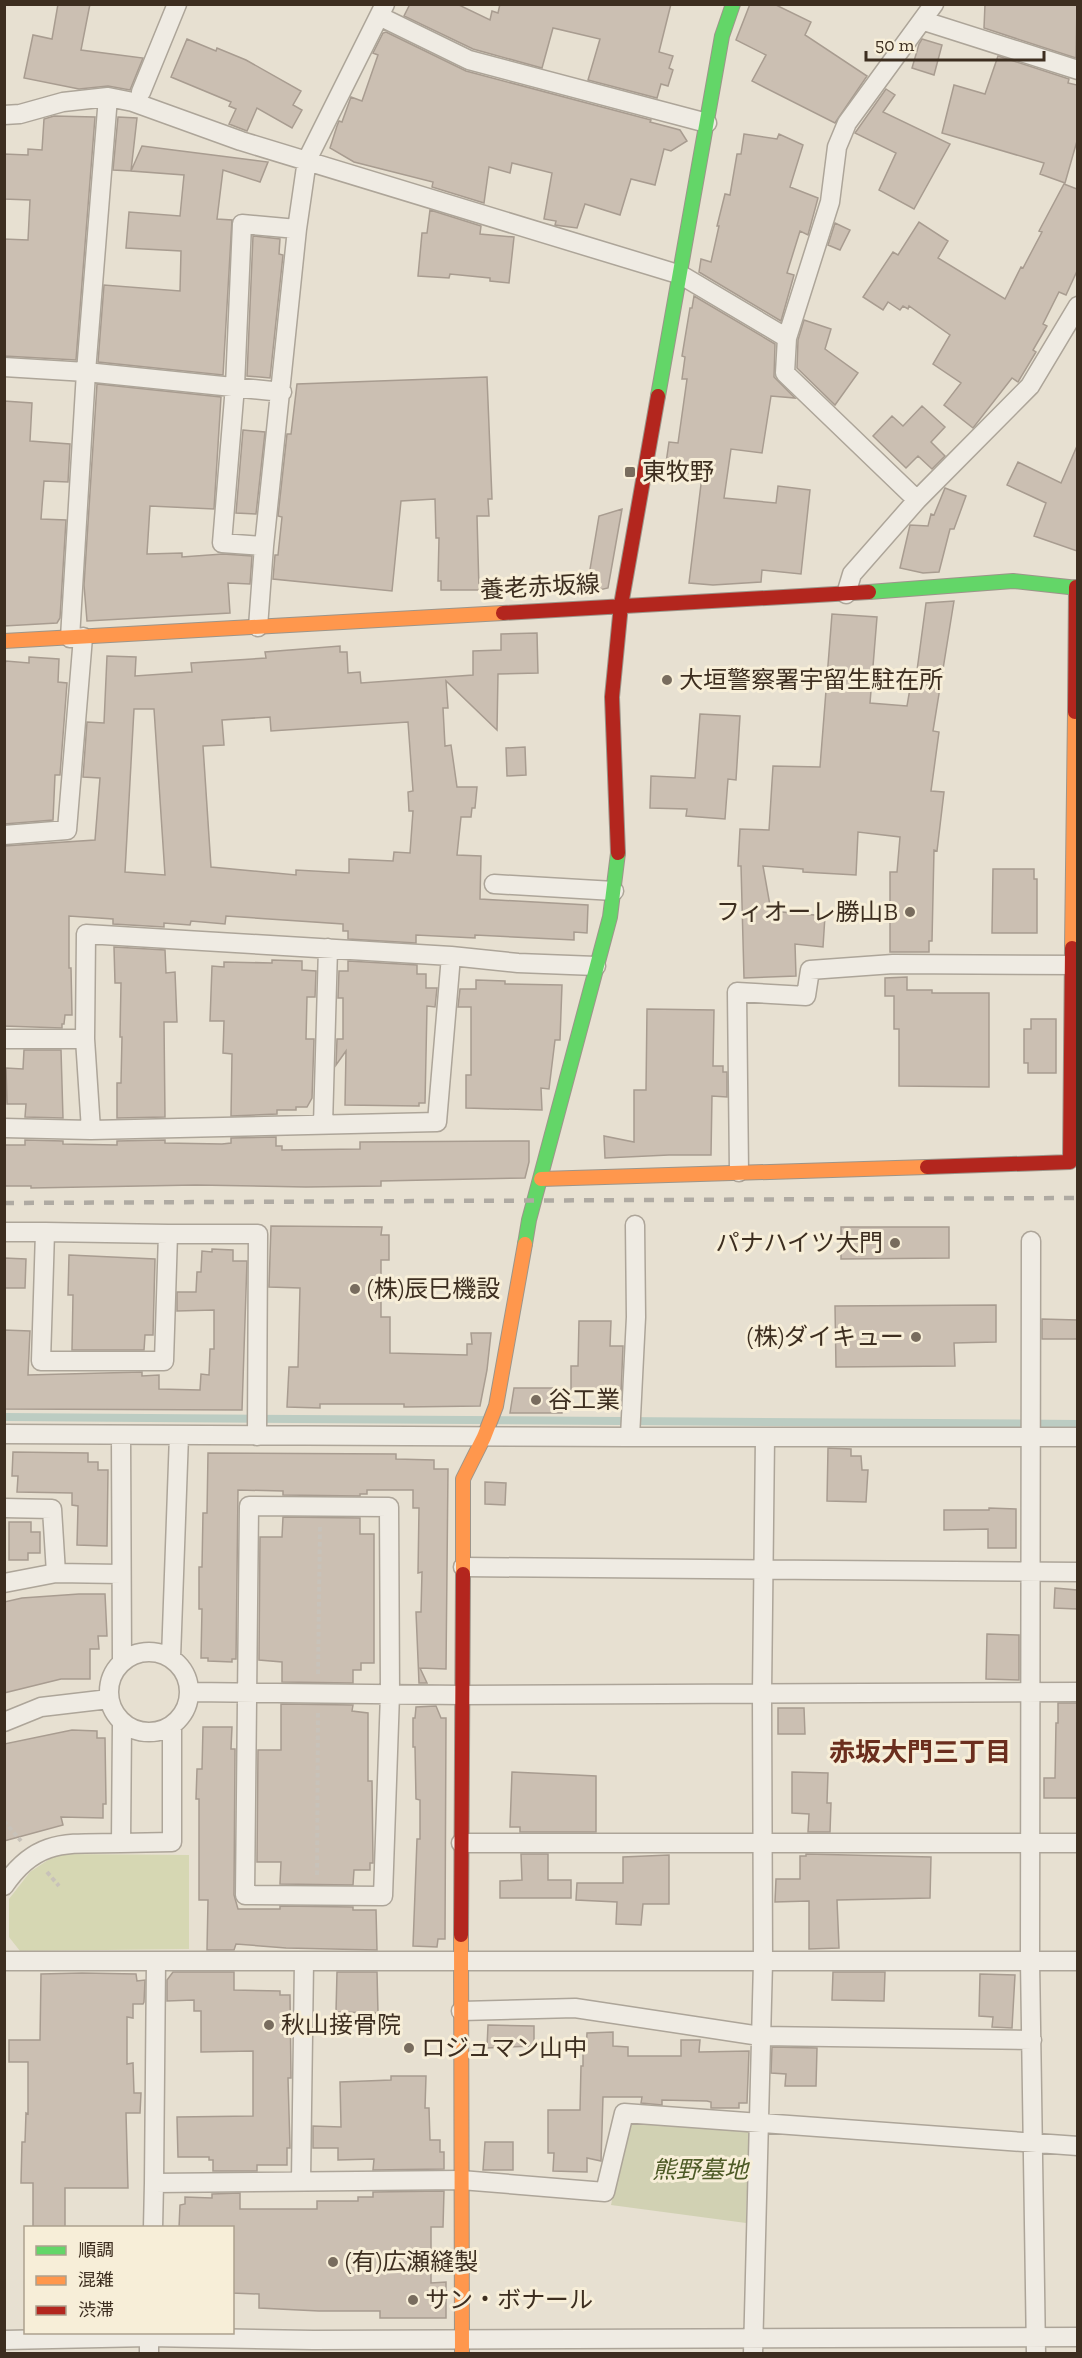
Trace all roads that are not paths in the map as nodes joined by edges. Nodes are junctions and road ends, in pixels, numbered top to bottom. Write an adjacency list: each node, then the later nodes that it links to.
1 (177, 4): 7 (street)
2 (733, 4): 10 (street)
3 (934, 4): 5 (street)
4 (382, 10): 10 (street); 11 (street)
5 (924, 21): 6 (street); 15 (street)
6 (1077, 70)
7 (141, 92)
8 (108, 98): 9 (street); 11 (street); 17 (street)
9 (4, 116)
10 (707, 123): 13 (street)
11 (307, 160): 12 (street); 13 (street)
12 (297, 230): 18 (street); 19 (street)
13 (681, 275): 15 (street); 24 (street)
14 (1076, 314): 20 (street)
15 (787, 338): 20 (street)
16 (4, 367): 17 (street)
17 (86, 372): 18 (street); 26 (street)
18 (236, 386): 19 (street); 21 (street)
19 (282, 392): 21 (street)
20 (917, 500): 23 (street)
21 (264, 546): 25 (street)
22 (1077, 587): 23 (street, 養老赤坂線); 28 (street)
23 (846, 594): 24 (street, 養老赤坂線)
24 (621, 605): 25 (street, 養老赤坂線); 31 (street)
25 (258, 627): 26 (street, 養老赤坂線)
26 (76, 638): 27 (street, 養老赤坂線); 29 (street)
27 (4, 641)
28 (1076, 778): 34 (street)
29 (4, 835)
30 (494, 884): 31 (street)
31 (614, 891): 35 (street)
32 (328, 948): 33 (street); 37 (street); 38 (street)
33 (451, 956): 35 (street); 38 (street)
34 (1075, 965): 41 (street); 42 (street)
35 (597, 966): 43 (street)
36 (4, 1039): 37 (street)
37 (85, 1040): 40 (street)
38 (323, 1125): 40 (street)
39 (4, 1128): 40 (street)
40 (92, 1130)
41 (1074, 1162): 42 (street)
42 (739, 1173): 43 (street)
43 (541, 1179): 51 (street)
44 (635, 1225): 54 (street)
45 (4, 1232): 46 (street)
46 (45, 1232): 47 (street); 47 (street)
47 (168, 1234): 49 (street)
48 (1031, 1241): 55 (street)
49 (257, 1433): 51 (street); 53 (street)
50 (4, 1434): 52 (street)
51 (485, 1434): 54 (street); 59 (street)
52 (121, 1435): 53 (street); 64 (street)
53 (179, 1435): 66 (street)
54 (630, 1435): 56 (street)
55 (1031, 1435): 56 (street); 57 (street); 63 (street)
56 (765, 1437): 60 (street)
57 (1077, 1437)
58 (4, 1508): 62 (street)
59 (463, 1567): 60 (street); 74 (street)
60 (763, 1570): 63 (street); 72 (street)
61 (1077, 1572): 63 (street)
62 (56, 1573): 64 (street); 65 (street)
63 (1032, 1573): 70 (street)
64 (122, 1574): 67 (street)
65 (4, 1583)
66 (171, 1658): 67 (street); 68 (street)
67 (122, 1662): 75 (street)
68 (190, 1692): 69 (street); 78 (street)
69 (246, 1692): 73 (street); 73 (street); 73 (street)
70 (1032, 1692): 71 (street); 72 (street); 83 (street)
71 (1077, 1692)
72 (762, 1693): 74 (street); 81 (street)
73 (390, 1694): 74 (street)
74 (463, 1695): 80 (street)
75 (109, 1699): 76 (street); 77 (street)
76 (4, 1722)
77 (122, 1722): 78 (street); 79 (street)
78 (172, 1726): 79 (street)
79 (121, 1843): 84 (street)
80 (461, 1843): 81 (street); 90 (street)
81 (763, 1843): 83 (street); 91 (street)
82 (1077, 1843): 83 (street)
83 (1031, 1844): 88 (street)
84 (4, 1886)
85 (4, 1961): 86 (street)
86 (156, 1961): 87 (street); 100 (street)
87 (304, 1961): 90 (street); 99 (street)
88 (1030, 1961): 89 (street); 91 (street); 94 (street)
89 (1077, 1961)
90 (461, 1962): 91 (street); 92 (street)
91 (763, 1962): 93 (street)
92 (461, 2011): 93 (street); 98 (street)
93 (760, 2036): 94 (street); 95 (street)
94 (1032, 2040): 96 (street)
95 (757, 2122): 96 (street); 98 (street); 107 (street)
96 (1034, 2143): 97 (street); 105 (street)
97 (1077, 2146)
98 (461, 2180): 99 (street); 106 (street)
99 (301, 2181): 100 (street)
100 (154, 2183): 101 (street)
101 (153, 2226)
102 (1077, 2337): 105 (street)
103 (4, 2340): 104 (street)
104 (149, 2341): 108 (street)
105 (1036, 2345): 107 (street)
106 (462, 2346): 107 (street); 108 (street)
107 (753, 2346)
108 (313, 2347)

